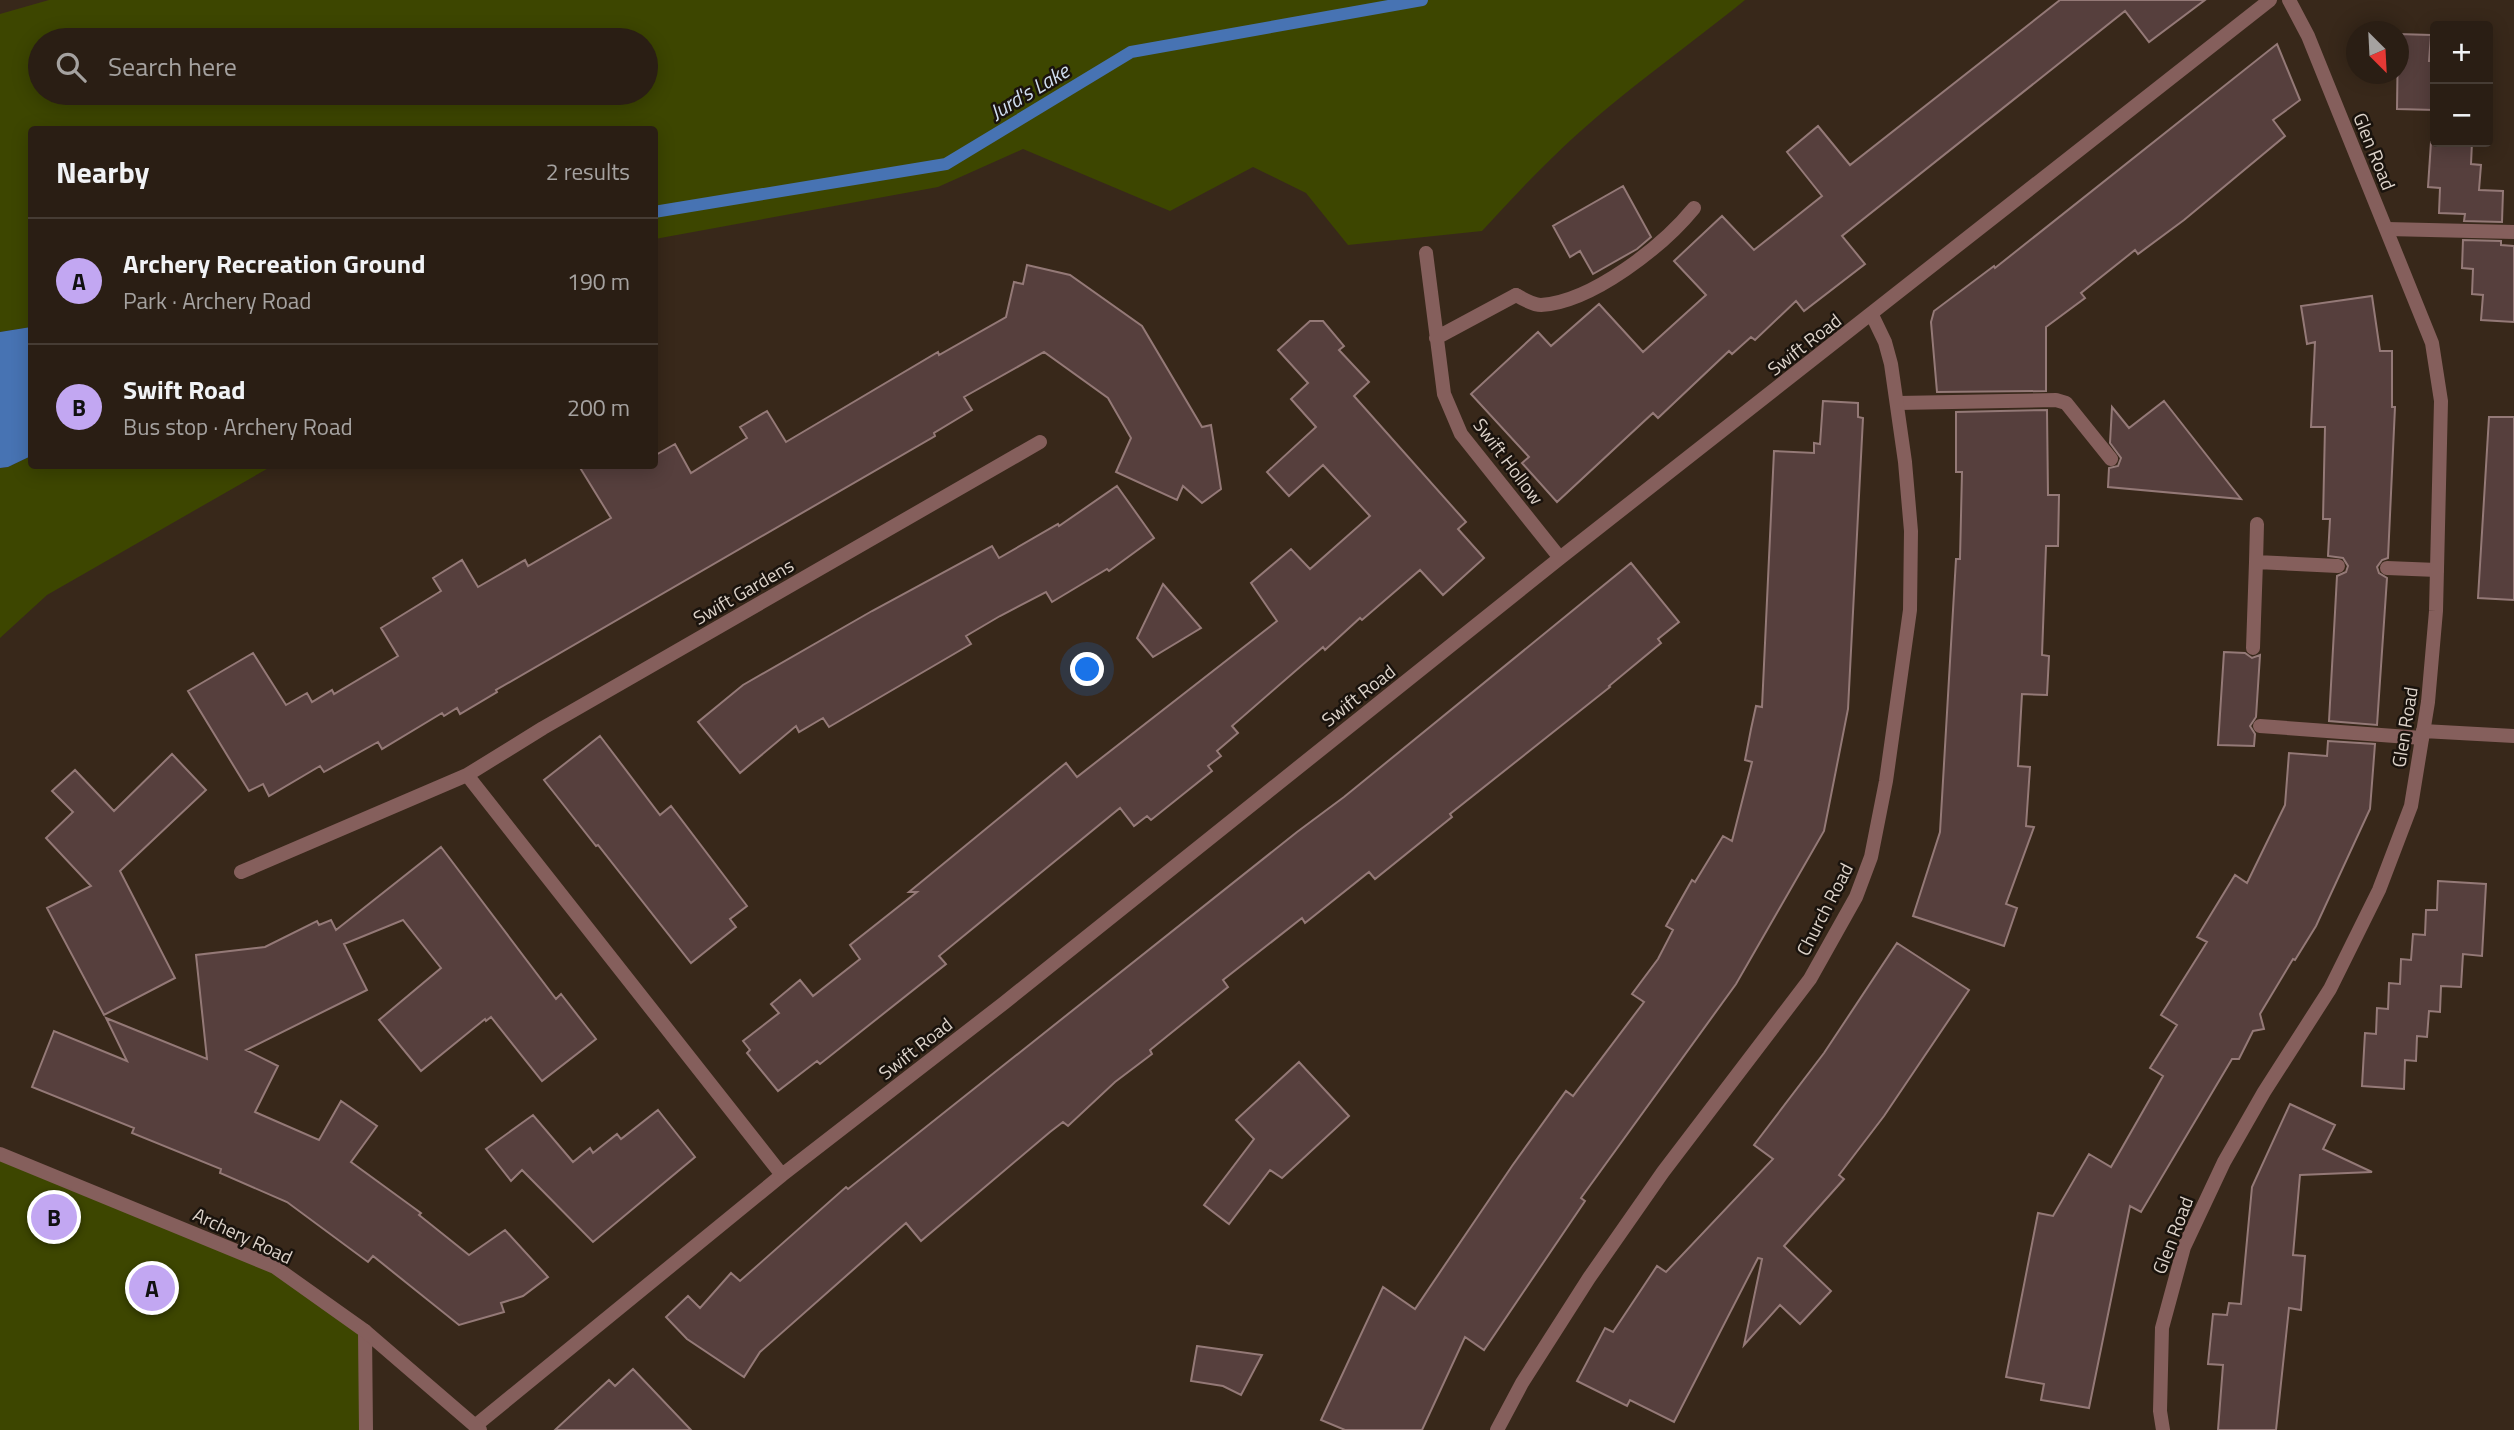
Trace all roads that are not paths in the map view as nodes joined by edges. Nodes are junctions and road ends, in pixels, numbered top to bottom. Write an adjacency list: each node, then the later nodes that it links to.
1 (2270, 0): 7 (street, Swift Road)
2 (2289, 0): 4 (street, Glen Road)
3 (1694, 208): 8 (street)
4 (2386, 229): 5 (street); 17 (street, Glen Road)
5 (2514, 232)
6 (1426, 253): 8 (street, Swift Hollow)
7 (1872, 315): 9 (street, Church Road); 13 (street, Swift Road)
8 (1436, 338): 13 (street, Swift Hollow)
9 (1898, 403): 11 (street); 29 (street, Church Road)
10 (1040, 442): 22 (street, Swift Gardens)
11 (2111, 459)
12 (2257, 524): 14 (street)
13 (1560, 558): 25 (street, Swift Road)
14 (2256, 562): 15 (street); 18 (street)
15 (2338, 566)
16 (2387, 568): 17 (street)
17 (2437, 570): 20 (street, Glen Road)
18 (2252, 648)
19 (2260, 726): 20 (street)
20 (2423, 734): 21 (street); 30 (street, Glen Road)
21 (2514, 736)
22 (467, 775): 23 (street, Swift Gardens); 25 (street)
23 (241, 872)
24 (0, 1154): 26 (street, Archery Road)
25 (782, 1175): 27 (street, Swift Road)
26 (365, 1331): 27 (street, Archery Road); 28 (street)
27 (477, 1428)
28 (366, 1430)
29 (1497, 1430)
30 (2163, 1430)

